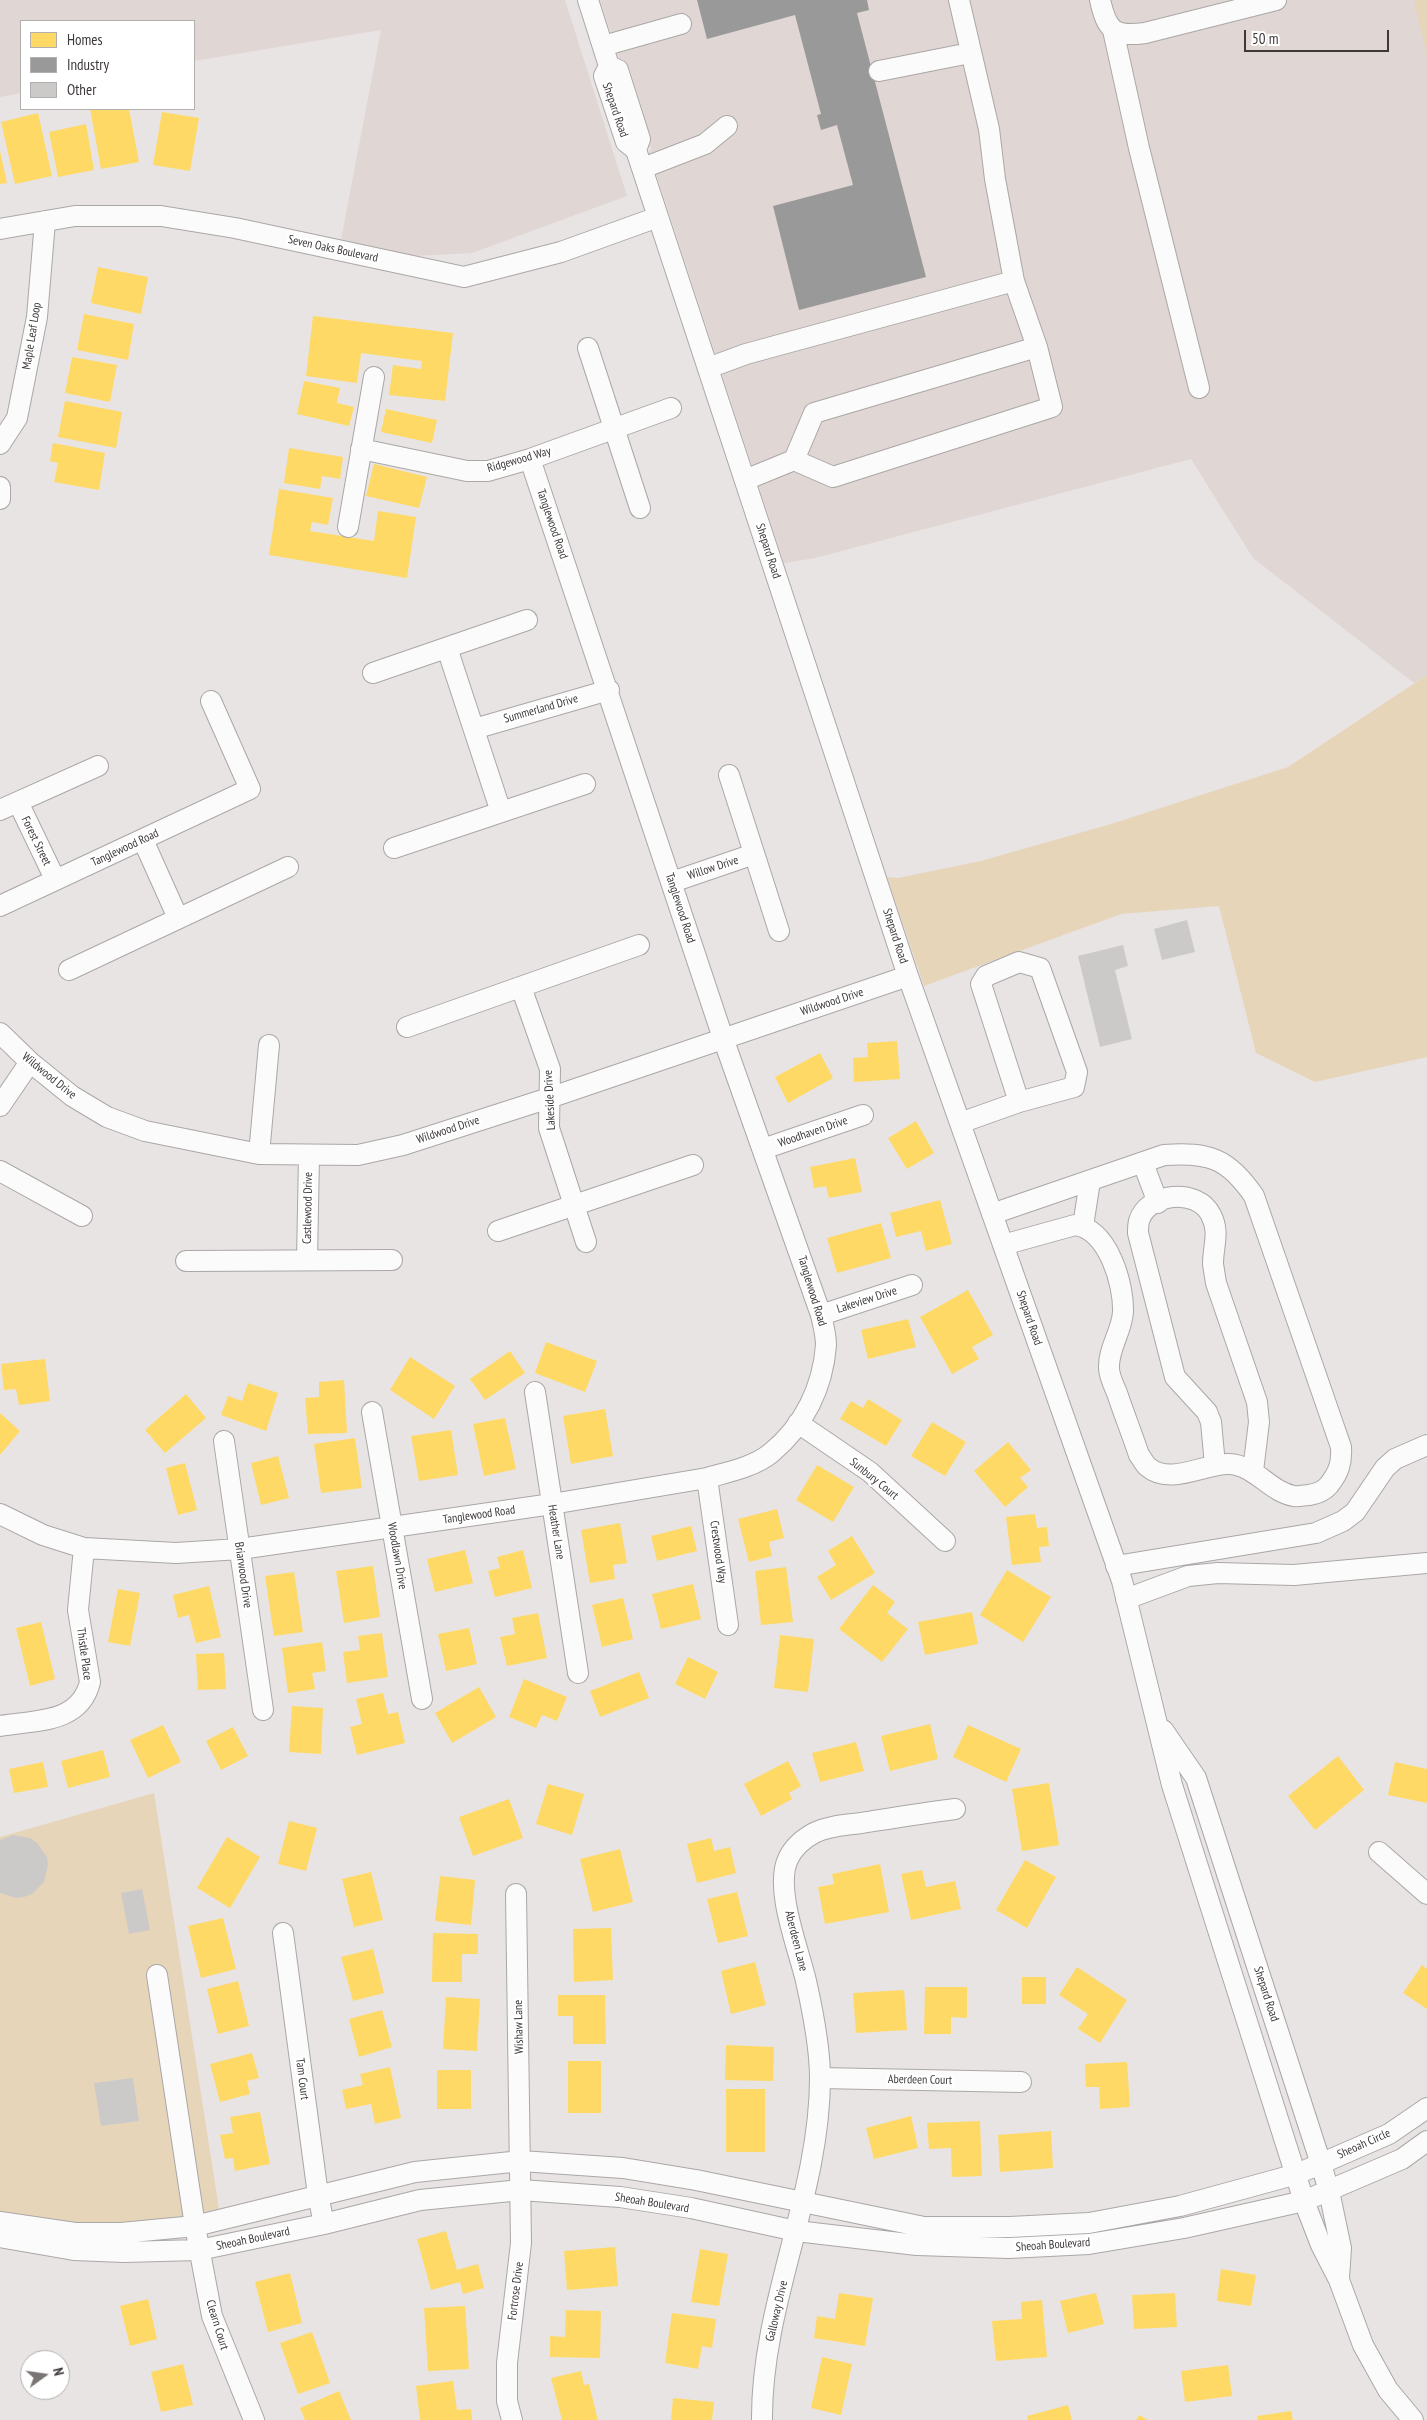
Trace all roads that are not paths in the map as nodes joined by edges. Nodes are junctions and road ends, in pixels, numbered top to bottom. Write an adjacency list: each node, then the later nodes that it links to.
1 (588, 0): 7 (street, Shepard Road)
2 (959, 0): 8 (street)
3 (1100, 0): 6 (street)
4 (1276, 0): 6 (street)
5 (681, 24): 7 (street)
6 (1113, 30): 20 (street)
7 (603, 46): 11 (street, Shepard Road)
8 (970, 53): 9 (street); 15 (street)
9 (879, 71)
10 (727, 126): 11 (street)
11 (640, 159): 12 (street, Shepard Road)
12 (658, 216): 13 (street, Seven Oaks Boulevard); 18 (street, Shepard Road)
13 (45, 222): 14 (street, Seven Oaks Boulevard); 23 (street, Maple Leaf Loop)
14 (0, 229)
15 (1014, 281): 16 (street); 18 (street)
16 (1037, 347): 26 (street); 26 (street)
17 (588, 348): 22 (street)
18 (708, 368): 27 (street, Shepard Road)
19 (374, 377): 24 (street)
20 (1199, 388)
21 (671, 408): 22 (street, Ridgewood Way)
22 (614, 428): 25 (street, Ridgewood Way); 30 (street)
23 (0, 444)
24 (361, 449): 25 (street, Ridgewood Way); 31 (street)
25 (530, 459): 35 (street, Tanglewood Road)
26 (794, 460): 27 (street)
27 (745, 480): 54 (street, Shepard Road)
28 (0, 488): 29 (street)
29 (0, 499)
30 (640, 508)
31 (348, 527)
32 (526, 620): 33 (street)
33 (447, 648): 34 (street); 37 (street)
34 (373, 672)
35 (608, 690): 37 (street, Summerland Drive); 48 (street, Tanglewood Road)
36 (211, 701): 43 (street, Tanglewood Road)
37 (474, 729): 42 (street)
38 (98, 766): 41 (street)
39 (729, 775): 45 (street)
40 (585, 784): 42 (street)
41 (9, 806): 47 (street, Forest Street)
42 (501, 812): 44 (street)
43 (143, 840): 47 (street, Tanglewood Road); 50 (street)
44 (394, 848)
45 (754, 854): 48 (street, Willow Drive); 51 (street)
46 (288, 867): 50 (street)
47 (55, 879): 49 (street, Tanglewood Road)
48 (672, 882): 58 (street, Tanglewood Road)
49 (0, 906)
50 (178, 918): 53 (street)
51 (779, 931)
52 (640, 946): 55 (street)
53 (69, 970)
54 (908, 976): 58 (street, Wildwood Drive); 65 (street, Shepard Road)
55 (521, 987): 56 (street); 61 (street, Lakeside Drive)
56 (406, 1027)
57 (0, 1033): 60 (street, Wildwood Drive)
58 (723, 1038): 61 (street, Wildwood Drive); 66 (street, Tanglewood Road)
59 (269, 1045): 67 (street)
60 (30, 1062): 63 (street); 67 (street, Wildwood Drive)
61 (549, 1098): 68 (street, Wildwood Drive); 74 (street, Lakeside Drive)
62 (1019, 1102): 62 (street); 65 (street)
63 (0, 1106)
64 (863, 1115): 66 (street, Woodhaven Drive)
65 (960, 1123): 75 (street, Shepard Road)
66 (763, 1148): 85 (street, Tanglewood Road)
67 (259, 1154): 68 (street, Wildwood Drive)
68 (309, 1156): 81 (street, Castlewood Drive)
69 (1143, 1163): 72 (street); 73 (street); 92 (street)
70 (693, 1165): 74 (street)
71 (0, 1171): 76 (street)
72 (1090, 1181): 75 (street); 77 (street)
73 (1158, 1203): 91 (street); 92 (street)
74 (574, 1205): 78 (street); 79 (street, Lakeside Drive)
75 (992, 1214): 80 (street, Shepard Road)
76 (82, 1216)
77 (1083, 1226): 80 (street); 91 (street)
78 (498, 1231)
79 (586, 1242)
80 (1003, 1245): 101 (street, Shepard Road)
81 (307, 1260): 82 (street); 83 (street)
82 (392, 1260)
83 (186, 1262)
84 (912, 1286): 85 (street, Lakeview Drive)
85 (821, 1314): 88 (street, Tanglewood Road)
86 (535, 1392): 94 (street, Heather Lane)
87 (372, 1412): 96 (street, Woodlawn Drive)
88 (798, 1424): 93 (street, Tanglewood Road); 97 (street, Sunbury Court)
89 (224, 1441): 99 (street, Briarwood Drive)
90 (1427, 1445): 101 (street)
91 (1215, 1465): 92 (street)
92 (1252, 1471)
93 (707, 1478): 94 (street, Tanglewood Road); 103 (street, Crestwood Way)
94 (552, 1504): 96 (street, Tanglewood Road); 104 (street, Heather Lane)
95 (0, 1514): 98 (street, Tanglewood Road)
96 (392, 1528): 99 (street, Tanglewood Road); 105 (street, Woodlawn Drive)
97 (945, 1541)
98 (84, 1548): 99 (street, Tanglewood Road); 108 (street, Thistle Place)
99 (240, 1549): 106 (street, Briarwood Drive)
100 (1427, 1563): 102 (street)
101 (1116, 1566): 102 (street, Shepard Road)
102 (1126, 1599): 107 (street, Shepard Road)
103 (728, 1626)
104 (578, 1673)
105 (422, 1699)
106 (262, 1710)
107 (1157, 1720): 120 (street, Shepard Road); 121 (street, Shepard Road)
108 (0, 1726)
109 (955, 1808): 115 (street, Aberdeen Lane)
110 (1380, 1852): 112 (street)
111 (516, 1894): 119 (street, Wishaw Lane)
112 (1427, 1894)
113 (283, 1933): 124 (street, Tam Court)
114 (157, 1975): 129 (street, Clearn Court)
115 (820, 2078): 116 (street, Aberdeen Court); 126 (street, Aberdeen Lane)
116 (1021, 2082)
117 (1427, 2108): 120 (street, Sheoah Circle)
118 (1427, 2141): 123 (street)
119 (521, 2161): 122 (street, Fortrose Drive); 124 (street, Sheoah Boulevard); 126 (street, Sheoah Boulevard)
120 (1321, 2164): 121 (street, Sheoah Circle); 123 (street, Shepard Road)
121 (1296, 2174): 125 (street, Shepard Road); 126 (street, Sheoah Boulevard)
122 (521, 2190): 128 (street, Sheoah Boulevard); 130 (street, Sheoah Boulevard); 137 (street, Fortrose Drive)
123 (1329, 2190): 125 (street); 135 (street, Shepard Road)
124 (318, 2195): 128 (street, Tam Court); 129 (street, Sheoah Boulevard)
125 (1304, 2201): 130 (street, Sheoah Boulevard); 135 (street, Shepard Road)
126 (802, 2203): 130 (street, Galloway Drive)
127 (0, 2222): 131 (street, Sheoah Boulevard)
128 (324, 2224): 134 (street, Sheoah Boulevard)
129 (195, 2226): 133 (street, Sheoah Boulevard); 134 (street, Clearn Court)
130 (796, 2231): 138 (street, Galloway Drive)
131 (30, 2235): 132 (street, Sheoah Boulevard); 133 (street, Sheoah Boulevard)
132 (0, 2237)
133 (97, 2242): 134 (street, Sheoah Boulevard)
134 (199, 2250): 136 (street, Clearn Court)
135 (1339, 2280): 139 (street, Shepard Road)
136 (254, 2420)
137 (512, 2420)
138 (762, 2420)
139 (1413, 2420)

